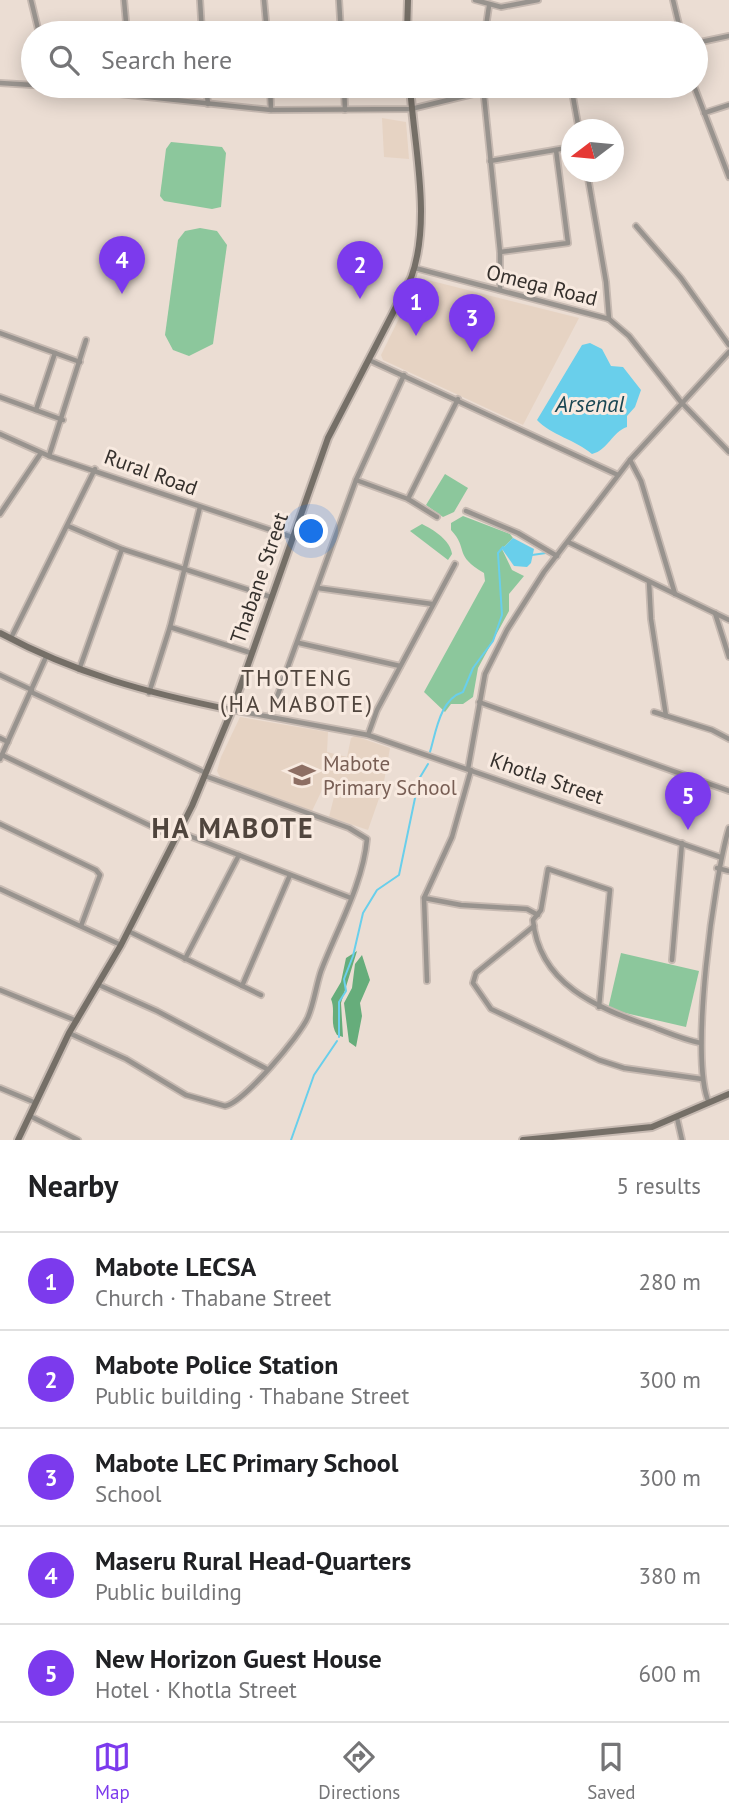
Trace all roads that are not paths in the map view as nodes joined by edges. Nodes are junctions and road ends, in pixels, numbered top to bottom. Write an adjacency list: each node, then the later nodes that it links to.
1 (30, 0): 11 (street)
2 (124, 0): 12 (street)
3 (200, 0): 13 (street)
4 (264, 0): 14 (street)
5 (339, 0): 15 (street)
6 (408, 0): 16 (street)
7 (475, 0): 10 (street)
8 (538, 0): 10 (street)
9 (673, 0): 18 (street)
10 (489, 6): 17 (street)
11 (36, 21)
12 (126, 21)
13 (201, 21)
14 (266, 21)
15 (340, 21)
16 (407, 21)
17 (487, 21)
18 (678, 21)
19 (729, 36): 20 (street)
20 (708, 40)
21 (0, 83): 22 (street)
22 (21, 84)
23 (157, 98): 32 (street)
24 (207, 98): 32 (street)
25 (270, 98): 35 (street)
26 (344, 98): 36 (street)
27 (411, 98): 34 (street, Thabane Street)
28 (449, 98): 34 (street)
29 (485, 98): 41 (street)
30 (573, 98): 38 (street)
31 (698, 98): 37 (street)
32 (208, 104): 35 (street)
33 (729, 104): 37 (street)
34 (411, 109): 36 (street); 46 (street, Thabane Street)
35 (271, 110): 36 (street)
36 (345, 110)
37 (704, 113): 42 (street)
38 (577, 119)
39 (561, 149): 40 (street)
40 (556, 150): 41 (street); 45 (street)
41 (490, 160): 45 (street)
42 (729, 177)
43 (589, 182): 48 (street)
44 (636, 226): 51 (street)
45 (500, 252): 47 (street)
46 (415, 268): 47 (street, Omega Road); 54 (street, Thabane Street)
47 (500, 291): 48 (street, Omega Road)
48 (609, 319): 59 (street, Omega Road)
49 (0, 333): 53 (street)
50 (86, 340): 55 (street)
51 (729, 345)
52 (729, 352): 59 (street)
53 (55, 353): 55 (street); 60 (street)
54 (369, 360): 56 (street); 76 (street, Thabane Street)
55 (80, 362): 61 (street)
56 (404, 375): 58 (street); 69 (street)
57 (0, 397): 60 (street)
58 (458, 399): 68 (street); 70 (street)
59 (681, 402): 63 (street, Omega Road); 66 (street)
60 (36, 410): 61 (street)
61 (63, 421): 65 (street)
62 (0, 434): 64 (street, Rural Road)
63 (728, 449)
64 (41, 453): 65 (street, Rural Road); 73 (street)
65 (49, 456): 67 (street, Rural Road)
66 (630, 460): 68 (street); 84 (street)
67 (95, 469): 71 (street, Rural Road); 75 (street)
68 (618, 475): 77 (street)
69 (356, 480): 70 (street); 83 (street)
70 (408, 499): 74 (street)
71 (200, 507): 76 (street, Rural Road); 81 (street)
72 (466, 510): 79 (street)
73 (0, 514)
74 (436, 517)
75 (68, 526): 78 (street); 91 (street)
76 (292, 537): 85 (street, Thabane Street)
77 (568, 542): 79 (street); 82 (street)
78 (122, 548): 81 (street); 97 (street)
79 (557, 556): 101 (street)
80 (455, 564): 86 (street)
81 (186, 568): 85 (street); 89 (street)
82 (649, 582): 84 (street); 105 (street)
83 (318, 588): 86 (street); 92 (street)
84 (675, 594): 87 (street)
85 (271, 597): 93 (street, Thabane Street)
86 (432, 604): 96 (street)
87 (715, 613): 88 (street); 95 (street)
88 (729, 619)
89 (170, 627): 93 (street); 100 (street)
90 (0, 633): 91 (street, Khotla Street)
91 (10, 638): 94 (street, Khotla Street)
92 (299, 643): 96 (street); 104 (street)
93 (251, 653): 102 (street, Thabane Street)
94 (46, 657): 97 (street, Khotla Street); 99 (street)
95 (729, 657)
96 (400, 666): 106 (street)
97 (79, 670): 100 (street, Khotla Street)
98 (0, 676): 99 (street)
99 (32, 690): 109 (street); 112 (street)
100 (149, 694): 102 (street, Khotla Street)
101 (479, 702): 111 (street); 113 (street)
102 (232, 710): 104 (street, Khotla Street); 112 (street, Thabane Street)
103 (654, 712): 105 (street)
104 (270, 716): 106 (street, Khotla Street)
105 (666, 716): 108 (street)
106 (368, 735): 111 (street, Khotla Street)
107 (0, 738): 109 (street)
108 (729, 738)
109 (8, 742): 110 (street)
110 (1, 757): 116 (street)
111 (470, 770): 117 (street, Khotla Street); 125 (street)
112 (206, 775): 116 (street, Thabane Street); 124 (street)
113 (729, 791)
114 (0, 824): 127 (street)
115 (729, 828): 119 (street)
116 (178, 835): 118 (street); 129 (street, Thabane Street)
117 (682, 843): 119 (street, Khotla Street); 132 (street)
118 (239, 855): 122 (street); 131 (street)
119 (720, 857): 120 (street)
120 (718, 868): 121 (street); 141 (street)
121 (729, 871)
122 (290, 875): 124 (street); 135 (street)
123 (0, 889): 127 (street)
124 (351, 898): 142 (street)
125 (424, 898): 126 (street); 133 (street)
126 (538, 915): 128 (street); 138 (street)
127 (81, 926): 130 (street)
128 (534, 926): 138 (street); 143 (street)
129 (128, 931): 130 (street, Thabane Street); 131 (street)
130 (121, 945): 134 (street, Thabane Street)
131 (185, 959): 135 (street)
132 (672, 960)
133 (427, 981)
134 (99, 985): 139 (street, Thabane Street); 142 (street)
135 (242, 986): 137 (street)
136 (0, 990): 139 (street)
137 (261, 995)
138 (599, 1007): 141 (street)
139 (77, 1021): 140 (street, Thabane Street)
140 (69, 1033): 142 (street); 146 (street, Thabane Street)
141 (701, 1043): 143 (street)
142 (267, 1069)
143 (702, 1079): 147 (street)
144 (0, 1088): 146 (street)
145 (729, 1094): 147 (street)
146 (36, 1103): 148 (street, Thabane Street)
147 (709, 1103): 149 (street)
148 (30, 1116): 150 (street, Thabane Street); 151 (street)
149 (677, 1118): 152 (street); 153 (street)
150 (18, 1140)
151 (78, 1140)
152 (523, 1140)
153 (681, 1140)

